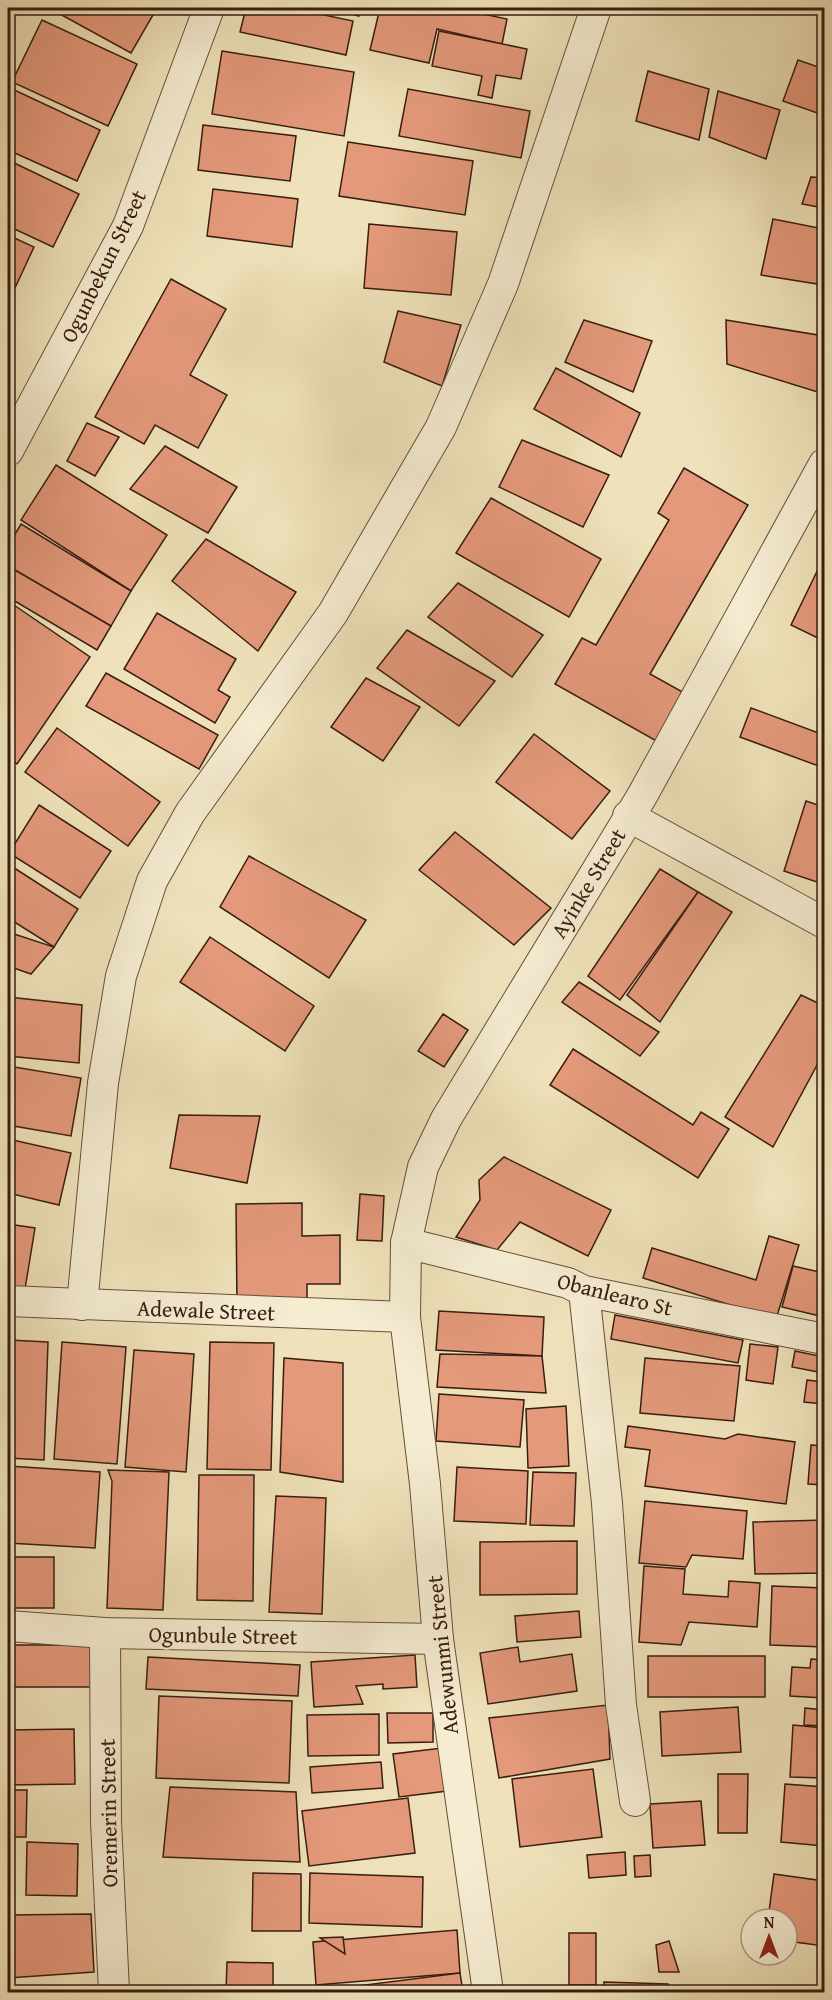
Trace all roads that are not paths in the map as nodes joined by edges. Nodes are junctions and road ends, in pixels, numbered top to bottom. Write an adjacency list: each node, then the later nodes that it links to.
1 (209, 8): 3 (street, Ogunbekun Street)
2 (596, 8): 10 (street)
3 (8, 451)
4 (822, 475): 5 (street, Ayinke Street)
5 (628, 816): 6 (street); 7 (street, Ayinke Street)
6 (825, 923)
7 (406, 1243): 8 (street, Obanlearo St); 11 (street, Ayinke Street)
8 (584, 1291): 12 (street, Obanlearo St); 16 (street)
9 (8, 1301): 10 (street, Adewale Street)
10 (82, 1305): 11 (street, Adewale Street)
11 (405, 1317): 15 (street, Adewunmi Street)
12 (825, 1339)
13 (8, 1626): 14 (street, Ogunbule Street)
14 (105, 1633): 15 (street, Ogunbule Street); 17 (street, Oremerin Street)
15 (438, 1639): 18 (street, Adewunmi Street)
16 (635, 1801)
17 (114, 1992)
18 (488, 1992)

